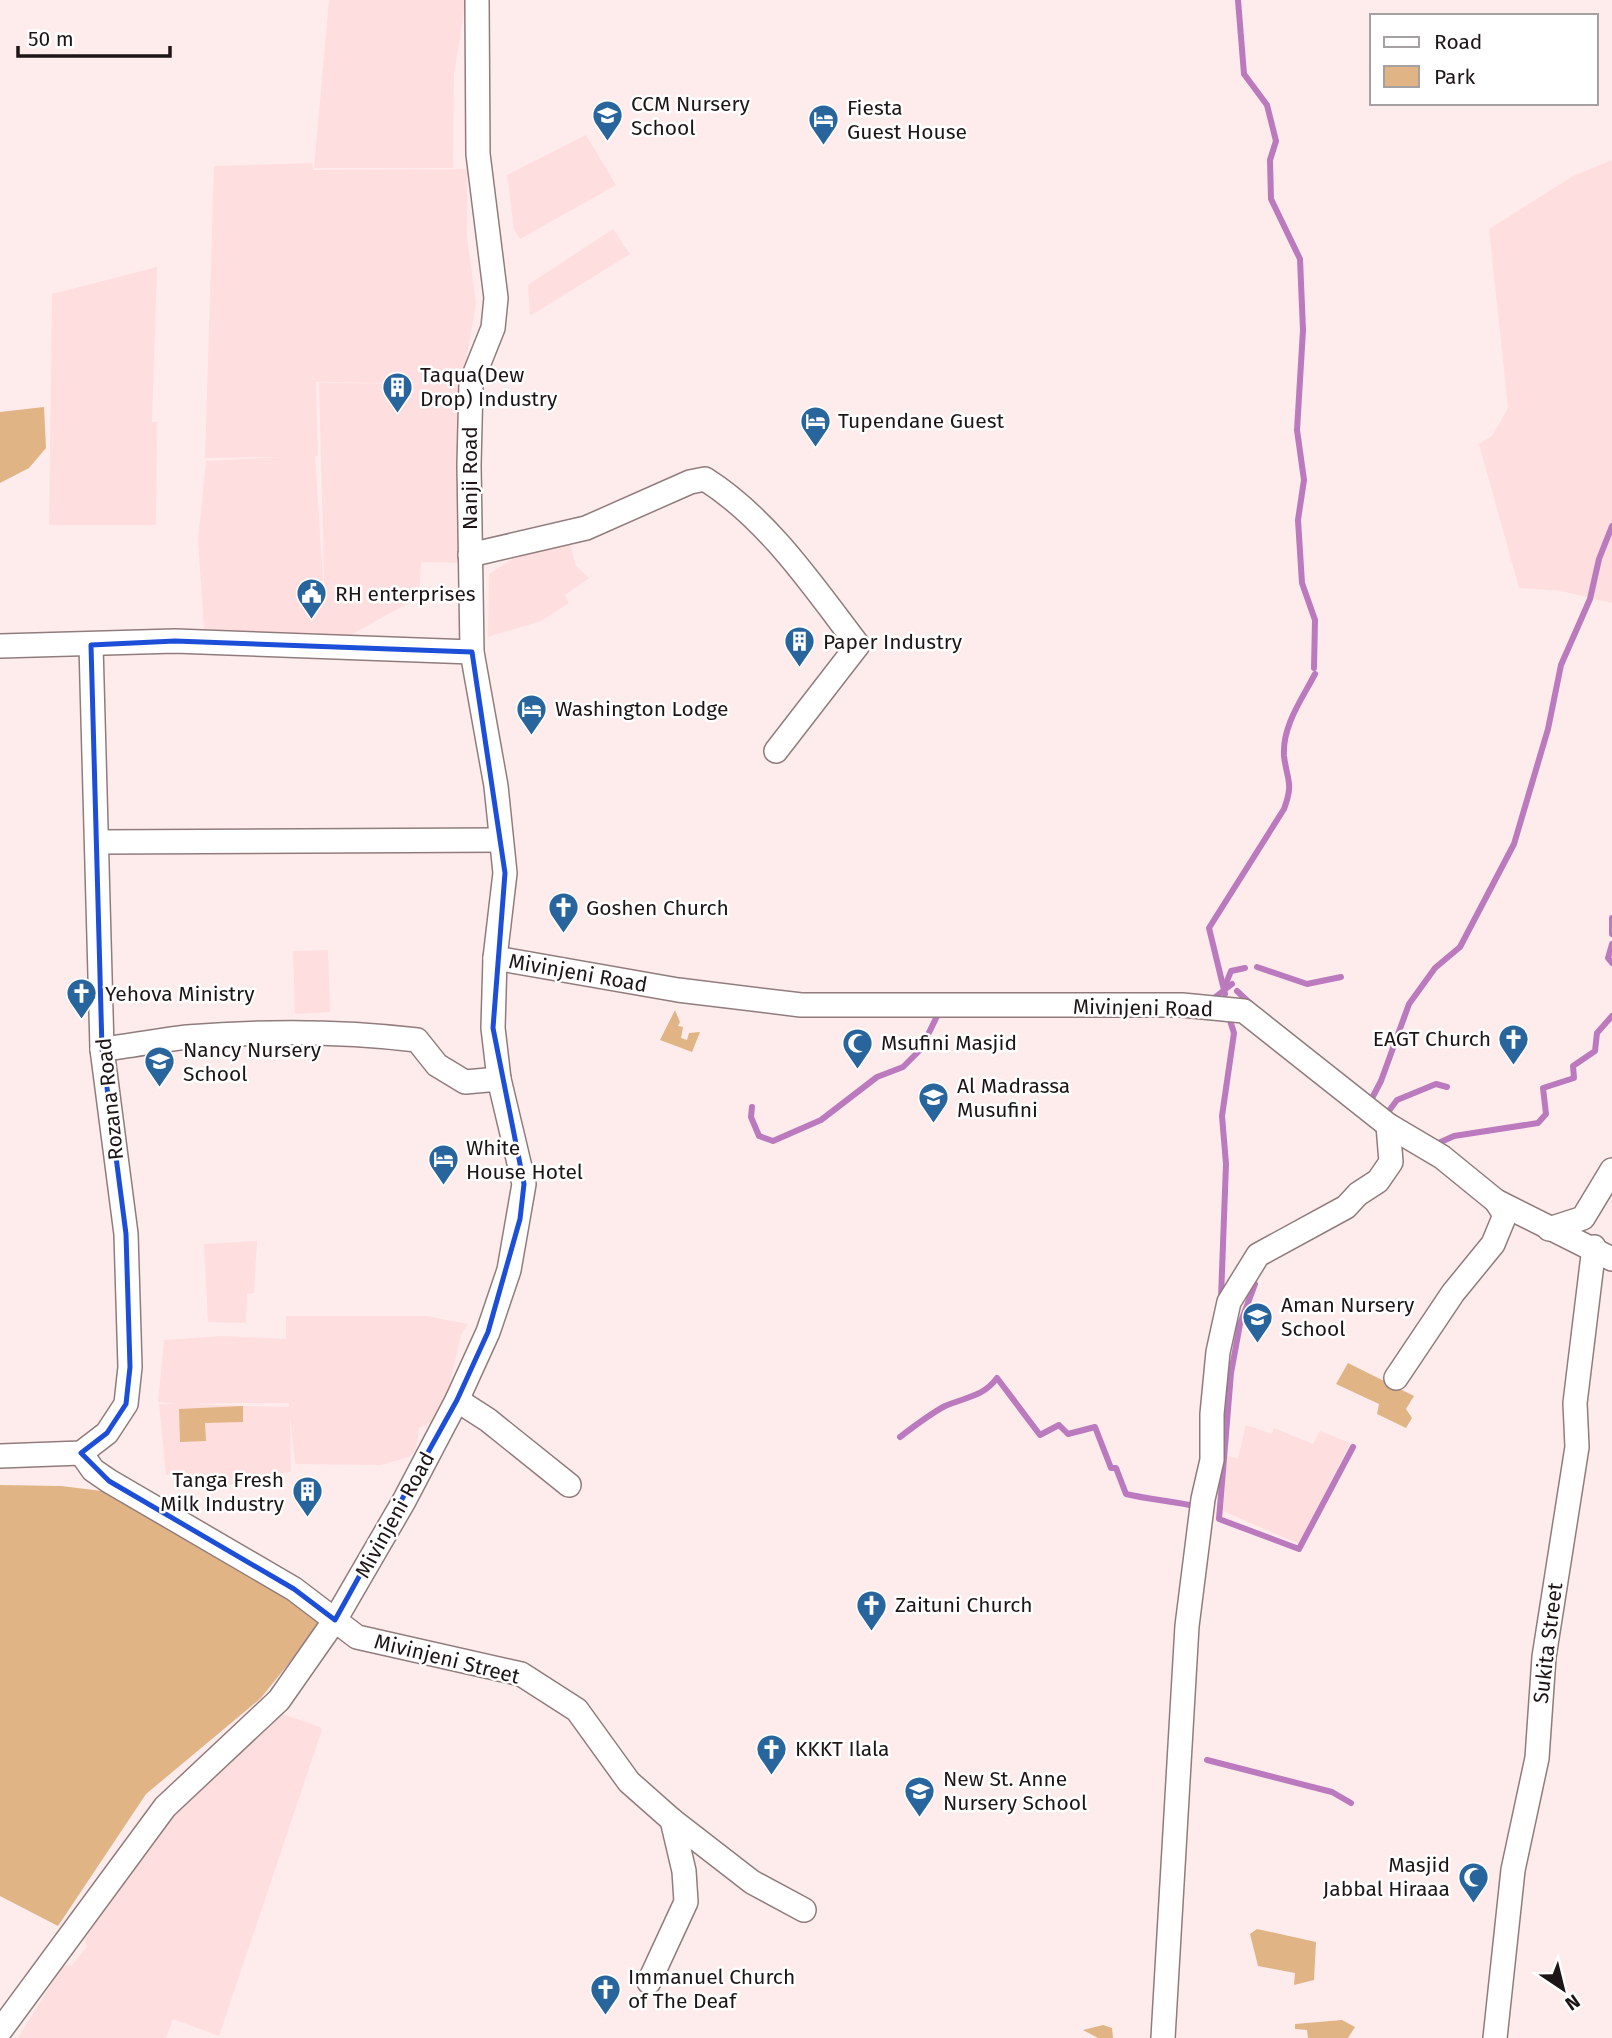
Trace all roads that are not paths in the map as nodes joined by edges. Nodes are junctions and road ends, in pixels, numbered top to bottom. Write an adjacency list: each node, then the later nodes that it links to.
1 (477, 0): 2 (street, Nanji Road)
2 (470, 555): 5 (street, Nanji Road); 6 (street)
3 (91, 645): 4 (street); 5 (street); 8 (street, Rozana Road)
4 (0, 646)
5 (472, 652): 7 (street, Nanji Road)
6 (776, 751)
7 (501, 840): 8 (street); 9 (street, Nanji Road)
8 (99, 842): 10 (street, Rozana Road)
9 (495, 958): 11 (street, Mivinjeni Road); 12 (street, Mivinjeni Road)
10 (102, 1049): 11 (street); 19 (street, Rozana Road)
11 (499, 1079): 18 (street, Mivinjeni Road)
12 (1388, 1125): 14 (street, Mivinjeni Road); 27 (street)
13 (1612, 1170): 15 (street)
14 (1496, 1201): 15 (street, Mivinjeni Road); 17 (street)
15 (1549, 1229): 16 (street, Mivinjeni Road)
16 (1603, 1253): 28 (street, Sukita Street)
17 (1396, 1378)
18 (457, 1400): 21 (street); 22 (street, Mivinjeni Road)
19 (81, 1452): 20 (street); 22 (street, Mivinjeni Street)
20 (0, 1456)
21 (569, 1485)
22 (335, 1620): 23 (street, Mivinjeni Street); 26 (street, Mivinjeni Road)
23 (672, 1820): 24 (street, Mivinjeni Street); 25 (street)
24 (804, 1910)
25 (649, 1982)
26 (0, 2031)
27 (1163, 2038)
28 (1495, 2038)

